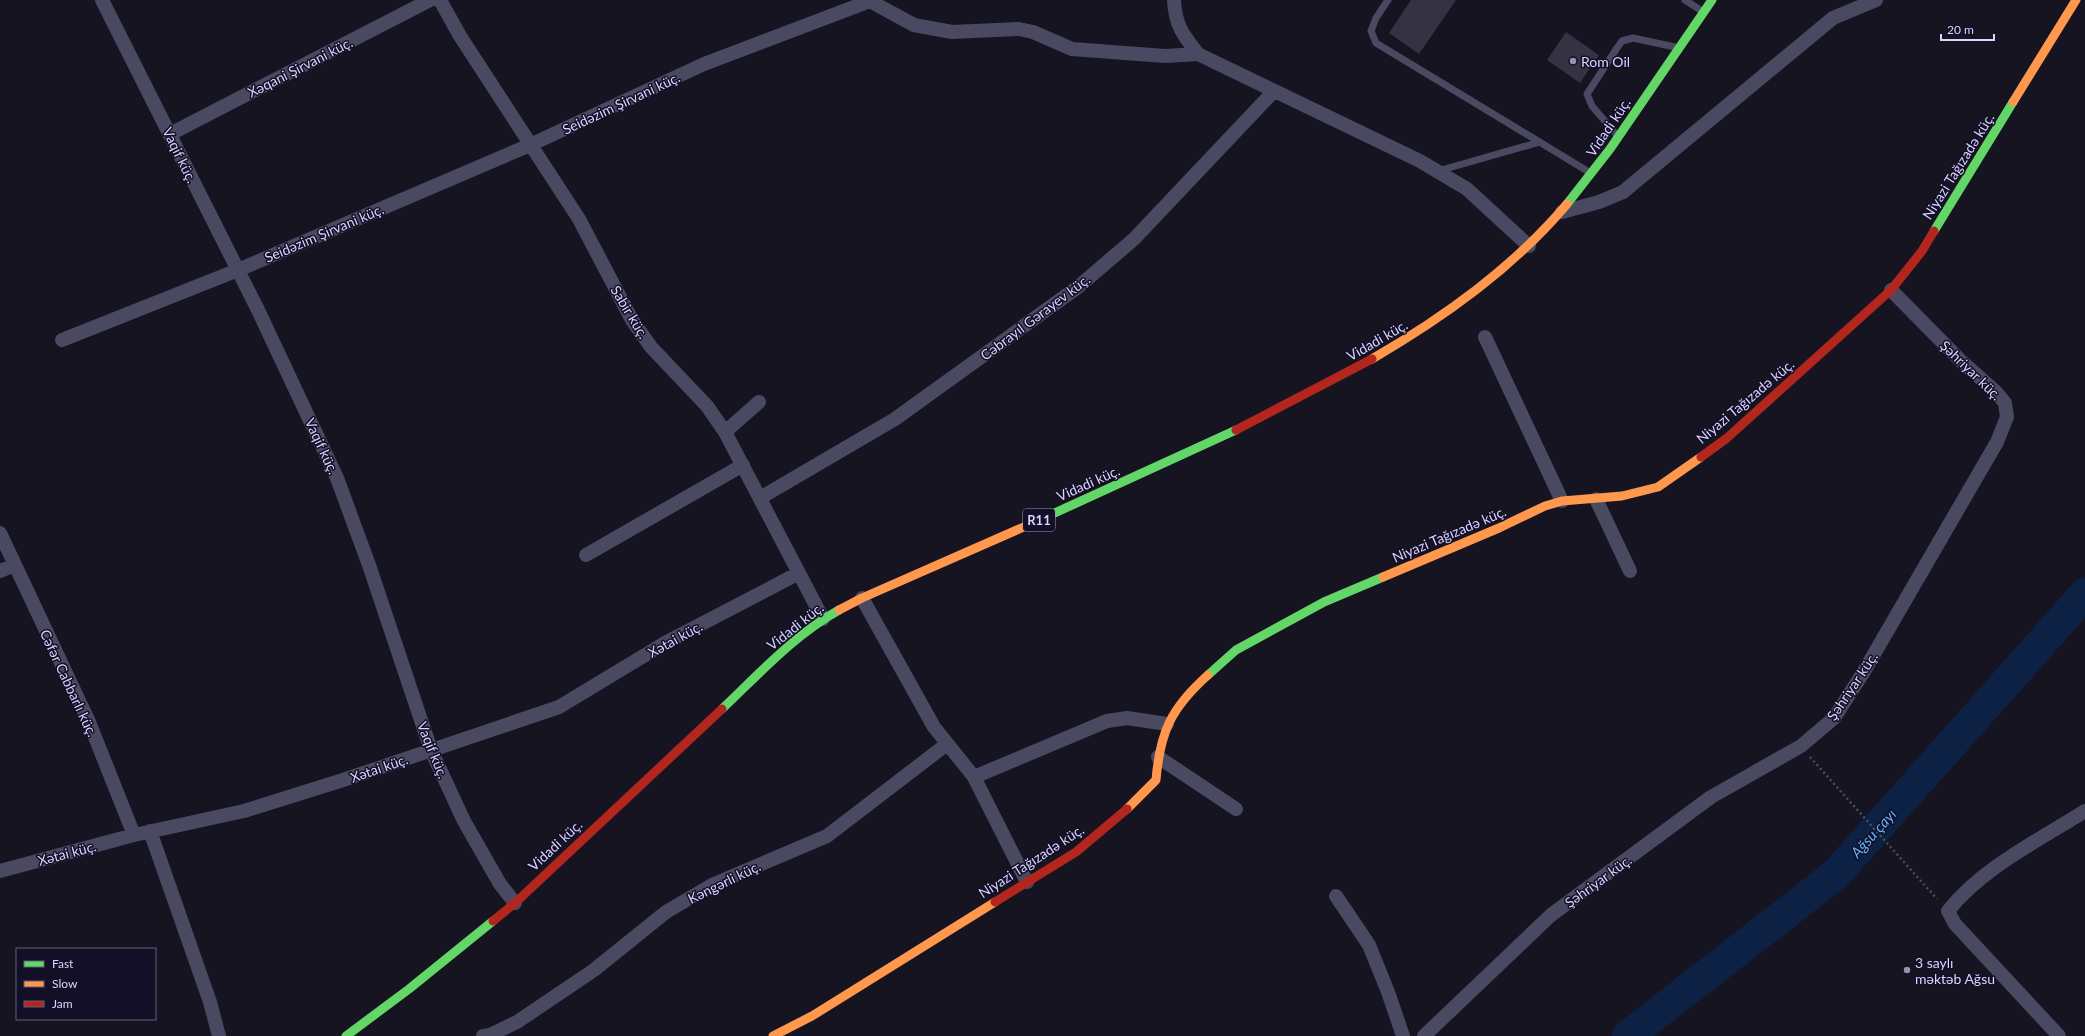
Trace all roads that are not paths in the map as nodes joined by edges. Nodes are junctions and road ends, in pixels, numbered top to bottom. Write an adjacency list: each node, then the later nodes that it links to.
1 (102, 0): 15 (street, Vaqif küç.)
2 (430, 0): 15 (street, Xəqani Şirvani küç.)
3 (440, 0): 18 (street, Sabir küç.)
4 (1174, 0): 13 (street)
5 (1388, 0): 17 (lane)
6 (1685, 0): 11 (lane)
7 (1712, 0): 11 (main road, Vidadi küç. / R11)
8 (1876, 0): 21 (street)
9 (2076, 0): 24 (main road, Niyazi Tağızadə küç.)
10 (869, 1): 13 (street, Seidəzim Şirvani küç.); 18 (street, Seidəzim Şirvani küç.)
11 (1704, 12): 12 (main road, Vidadi küç. / R11)
12 (1679, 48): 16 (main road, Vidadi küç. / R11); 16 (lane)
13 (1198, 54): 14 (street)
14 (1274, 91): 19 (street); 30 (street, Cəbrayıl Gərayev küç.)
15 (170, 134): 23 (street, Vaqif küç.)
16 (1618, 137): 20 (main road, Vidadi küç. / R11)
17 (1540, 142): 19 (lane); 20 (lane)
18 (530, 145): 23 (street, Seidəzim Şirvani küç.); 28 (street, Sabir küç.)
19 (1437, 171): 22 (street)
20 (1593, 174): 21 (main road, Vidadi küç. / R11)
21 (1562, 212): 22 (main road, Vidadi küç. / R11)
22 (1529, 246): 39 (main road, Vidadi küç. / R11)
23 (238, 270): 26 (street, Seidəzim Şirvani küç.); 43 (street, Vaqif küç.)
24 (1891, 290): 31 (main road, Niyazi Tağızadə küç.); 59 (street, Şəhriyar küç.)
25 (1485, 337): 32 (street)
26 (62, 340)
27 (759, 402): 28 (street)
28 (725, 432): 29 (street, Sabir küç.)
29 (743, 465): 30 (street, Sabir küç.); 34 (street)
30 (760, 498): 38 (street, Sabir küç.)
31 (1596, 499): 32 (main road, Niyazi Tağızadə küç.); 37 (street)
32 (1562, 501): 41 (main road, Niyazi Tağızadə küç.)
33 (0, 533): 35 (street, Cəfər Cabbarlı küç.)
34 (586, 555)
35 (14, 565): 36 (street); 49 (street, Cəfər Cabbarlı küç.)
36 (0, 571)
37 (1630, 572)
38 (799, 573): 40 (street, Sabir küç.); 43 (street, Xətai küç.)
39 (862, 598): 40 (main road, Vidadi küç. / R11); 42 (street)
40 (822, 619): 53 (main road, Vidadi küç. / R11)
41 (1167, 724): 44 (main road, Niyazi Tağızadə küç.); 45 (street)
42 (947, 744): 45 (street); 56 (street, Kəngərli küç.)
43 (431, 750): 48 (street, Xətai küç.); 53 (street, Vaqif küç.)
44 (1158, 757): 46 (street); 51 (main road, Niyazi Tağızadə küç.)
45 (974, 777): 51 (street)
46 (1236, 809)
47 (2085, 811): 60 (street)
48 (150, 831): 49 (street, Xətai küç.); 54 (street)
49 (134, 835): 50 (street, Xətai küç.)
50 (0, 871)
51 (1027, 882): 57 (main road, Niyazi Tağızadə küç.)
52 (1336, 896): 58 (street)
53 (515, 902): 55 (main road, Vidadi küç. / R11)
54 (219, 1036)
55 (346, 1036)
56 (483, 1036)
57 (773, 1036)
58 (1403, 1036)
59 (1424, 1036)
60 (2059, 1036)

